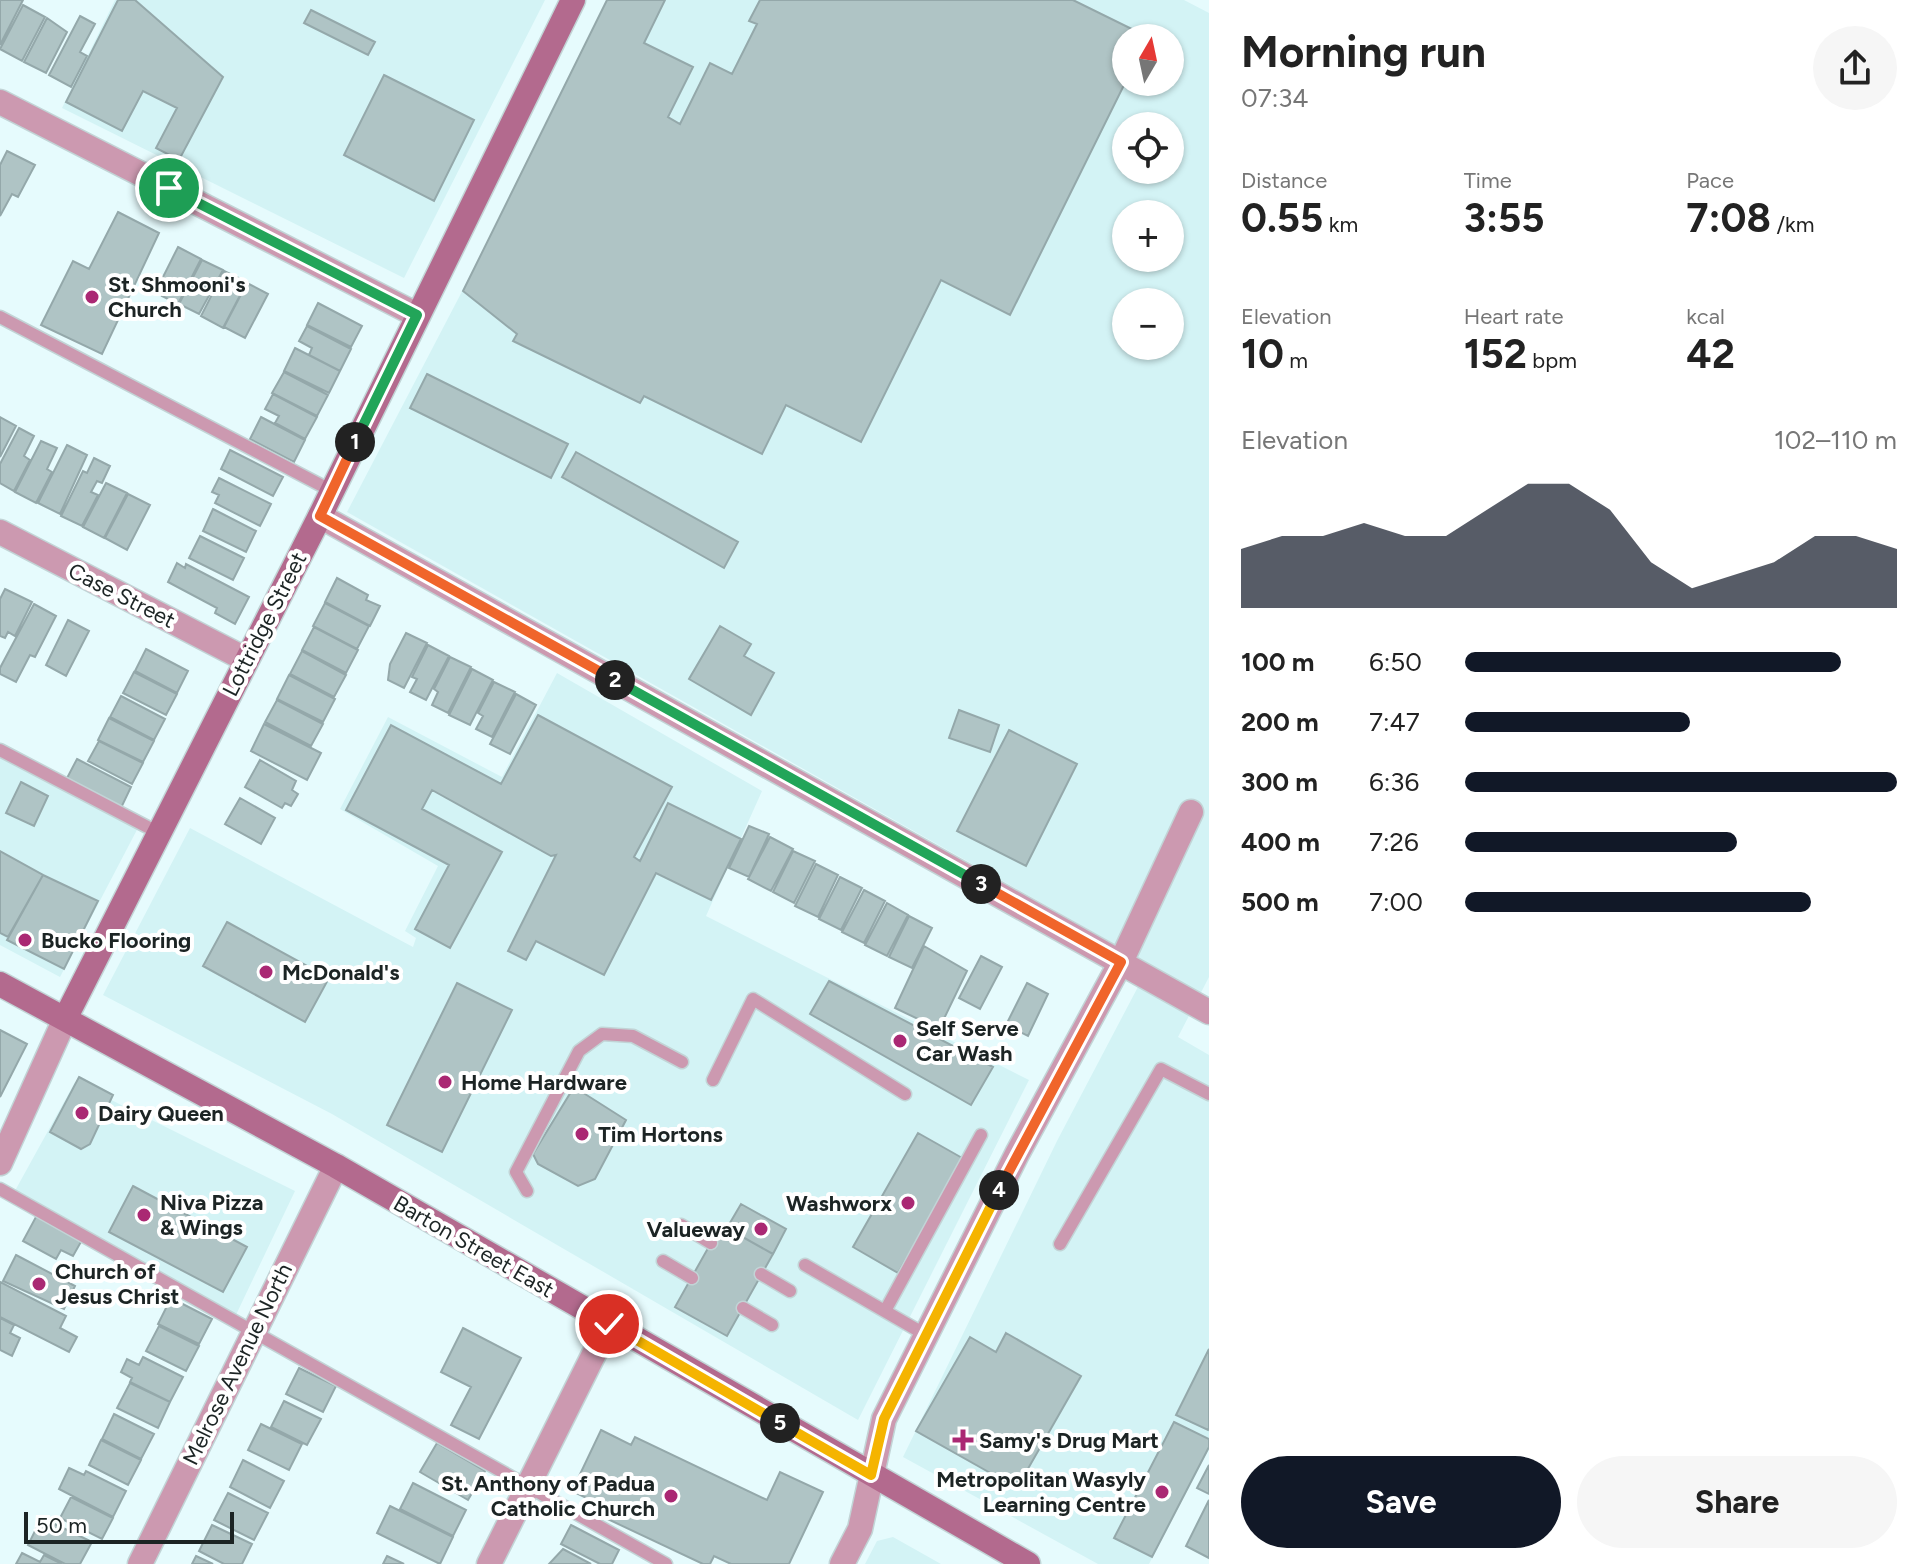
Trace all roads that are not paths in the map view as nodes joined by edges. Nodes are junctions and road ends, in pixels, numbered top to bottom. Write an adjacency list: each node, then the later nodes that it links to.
1 (573, 0): 3 (main road, Lottridge Street)
2 (0, 102): 3 (street)
3 (417, 315): 5 (main road, Lottridge Street)
4 (0, 317): 5 (lane)
5 (332, 491): 6 (main road, Lottridge Street)
6 (320, 516): 8 (main road, Lottridge Street); 12 (street)
7 (0, 532): 8 (street, Case Street)
8 (245, 659): 11 (main road, Lottridge Street)
9 (0, 750): 11 (lane)
10 (1191, 812): 12 (street)
11 (159, 833): 15 (main road, Lottridge Street)
12 (1121, 962): 14 (street); 38 (street)
13 (0, 984): 15 (main road, Barton Street East)
14 (1209, 1012)
15 (65, 1019): 21 (street, Lottridge Street); 22 (main road, Barton Street East)
16 (682, 1062): 24 (lane)
17 (713, 1080): 18 (lane)
18 (905, 1094)
19 (1209, 1094): 27 (lane)
20 (981, 1135): 34 (lane)
21 (0, 1163)
22 (336, 1166): 35 (main road, Barton Street East); 37 (street, Melrose Avenue North)
23 (0, 1189): 37 (lane)
24 (527, 1191)
25 (681, 1225): 26 (lane)
26 (711, 1243)
27 (1060, 1244)
28 (663, 1261): 31 (lane)
29 (805, 1265): 34 (lane)
30 (761, 1274): 32 (lane)
31 (692, 1278)
32 (790, 1291)
33 (743, 1308): 36 (lane)
34 (885, 1311): 38 (lane)
35 (609, 1324): 39 (main road, Barton Street East); 40 (street)
36 (772, 1325)
37 (253, 1332): 40 (lane); 41 (street, Melrose Avenue North)
38 (926, 1335): 39 (street)
39 (871, 1475): 44 (street); 45 (main road, Barton Street East)
40 (528, 1486): 42 (street); 43 (lane)
41 (140, 1564)
42 (489, 1564)
43 (666, 1564)
44 (842, 1564)
45 (1028, 1564)

